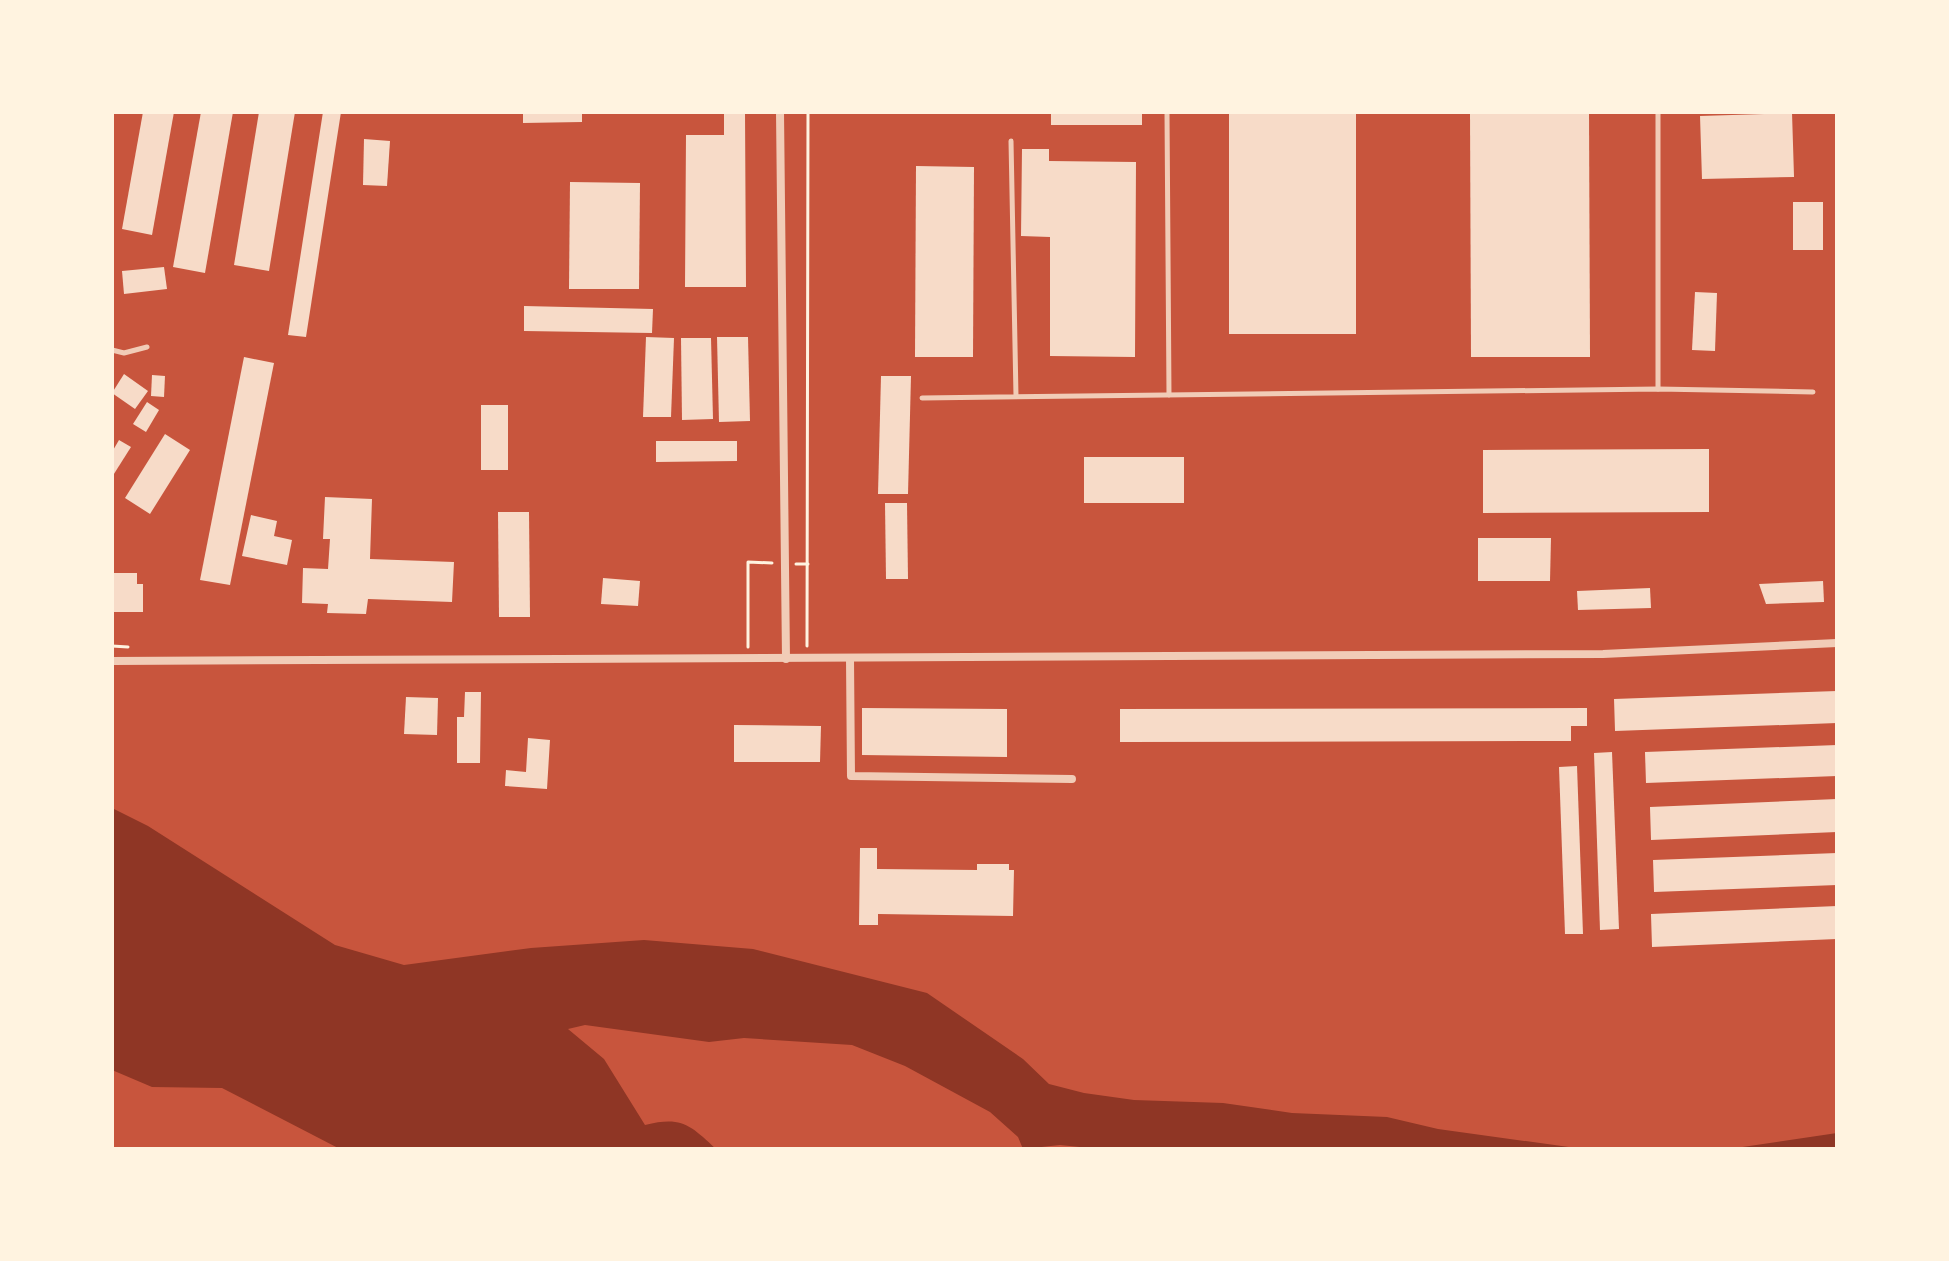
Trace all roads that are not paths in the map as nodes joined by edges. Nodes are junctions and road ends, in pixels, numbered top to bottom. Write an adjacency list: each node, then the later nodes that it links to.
1 (780, 112): 13 (street)
2 (1167, 112): 9 (lane)
3 (1658, 112): 7 (lane)
4 (1011, 141): 10 (lane)
5 (147, 347): 6 (lane)
6 (112, 350)
7 (1658, 389): 8 (lane); 9 (lane)
8 (1813, 392)
9 (1169, 395): 10 (lane)
10 (1016, 397): 11 (lane)
11 (922, 398)
12 (1837, 643): 14 (street)
13 (786, 659): 14 (street); 15 (street)
14 (850, 659): 16 (street)
15 (112, 661)
16 (1072, 779)

